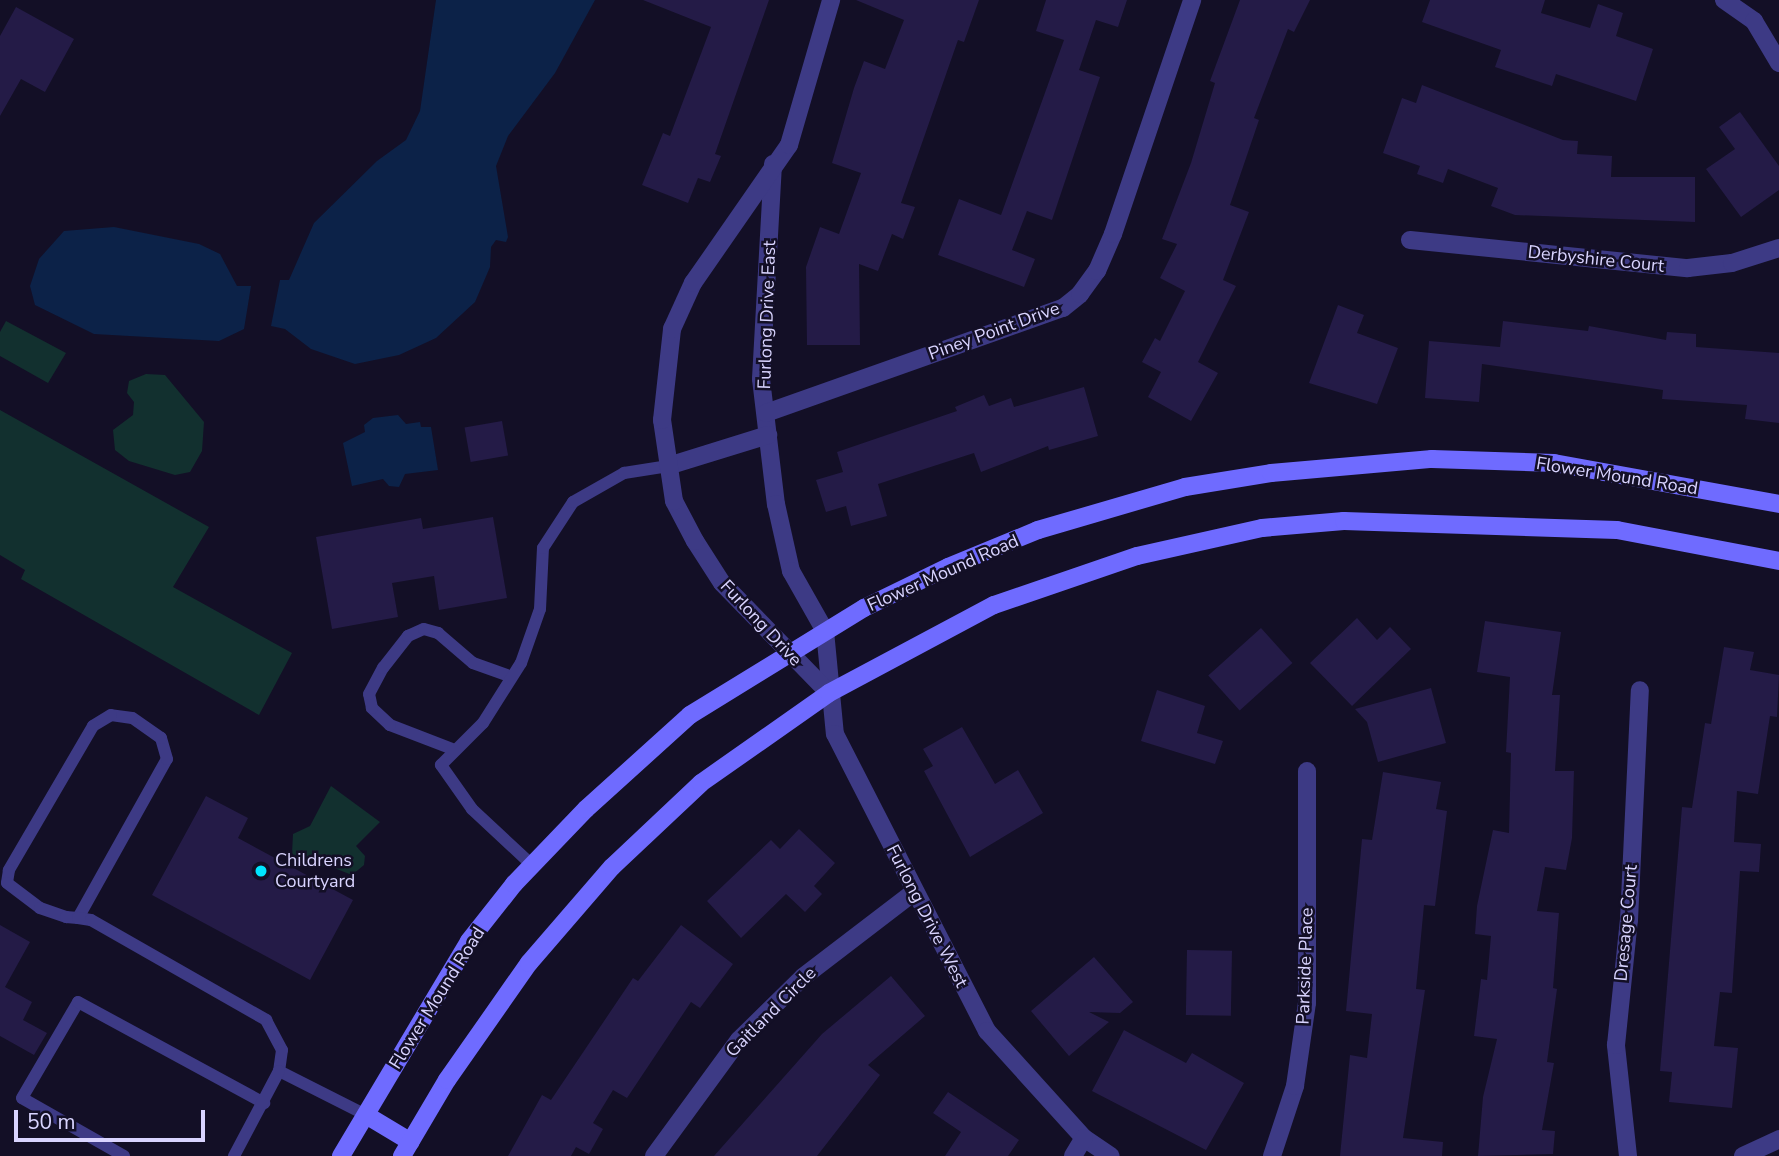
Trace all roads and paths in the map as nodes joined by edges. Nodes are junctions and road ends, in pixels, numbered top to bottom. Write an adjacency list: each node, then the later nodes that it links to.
1 (831, 0): 5 (street, Furlong Drive East)
2 (1192, 0): 8 (street, Piney Point Drive)
3 (1724, 0): 4 (street)
4 (1779, 63)
5 (773, 164): 8 (street, Furlong Drive East); 10 (street, Furlong Drive)
6 (1410, 240): 7 (street, Derbyshire Court)
7 (1779, 248)
8 (766, 413): 9 (street, Furlong Drive East)
9 (768, 435): 10 (street); 13 (street, Furlong Drive East)
10 (668, 466): 14 (street, Furlong Drive); 15 (lane)
11 (1779, 504): 13 (main road, Flower Mound Road)
12 (1779, 561): 17 (main road)
13 (825, 631): 14 (main road, Flower Mound Road); 17 (street, Furlong Drive West)
14 (788, 653): 17 (street, Furlong Drive); 20 (main road, Flower Mound Road)
15 (512, 677): 18 (lane); 18 (lane)
16 (1640, 690): 36 (street, Dresage Court)
17 (829, 693): 21 (street, Furlong Drive West); 28 (main road)
18 (456, 750): 20 (lane)
19 (1307, 771): 35 (street, Parkside Place)
20 (532, 865): 25 (main road, Flower Mound Road)
21 (914, 892): 26 (street, Furlong Drive West); 32 (street, Gaitland Circle)
22 (78, 918): 22 (lane); 23 (lane)
23 (279, 1071): 24 (lane); 25 (lane)
24 (264, 1103): 29 (lane); 30 (lane)
25 (366, 1115): 28 (main road); 31 (main road, Flower Mound Road)
26 (1084, 1138): 33 (street); 34 (street, Furlong Drive West)
27 (1779, 1139): 37 (street)
28 (407, 1149)
29 (124, 1156)
30 (234, 1156)
31 (341, 1156)
32 (654, 1156)
33 (1073, 1156)
34 (1111, 1156)
35 (1272, 1156)
36 (1628, 1156)
37 (1743, 1156)

